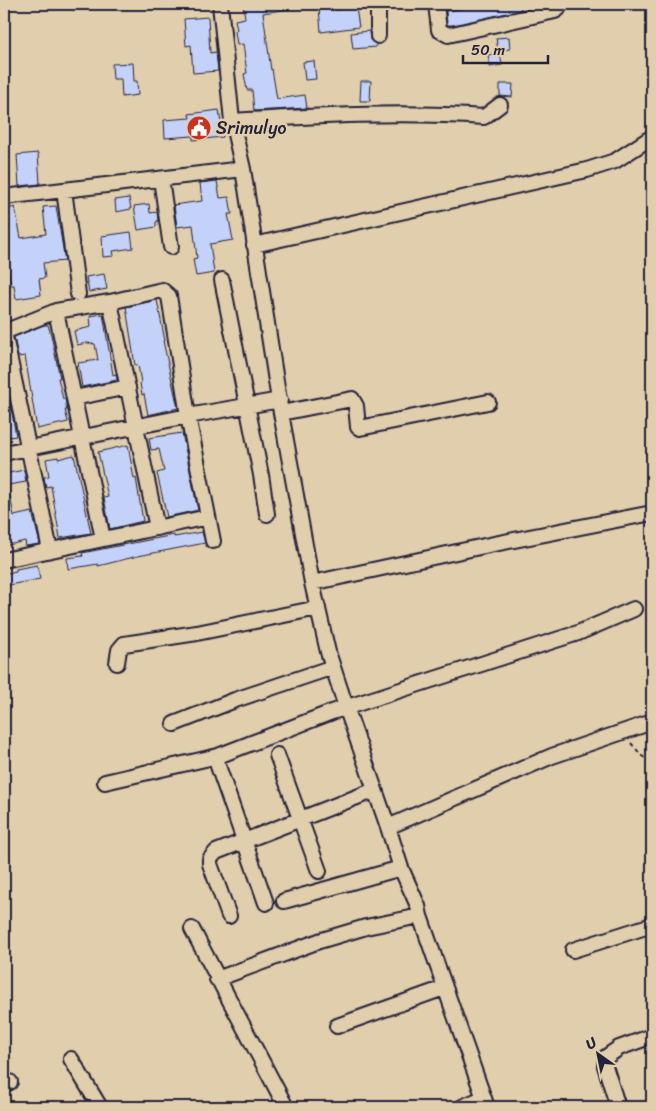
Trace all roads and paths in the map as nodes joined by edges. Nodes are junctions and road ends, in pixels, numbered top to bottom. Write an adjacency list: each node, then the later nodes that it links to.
1 (220, 4): 7 (street)
2 (378, 4): 5 (street)
3 (436, 4): 4 (street)
4 (558, 4)
5 (378, 36)
6 (500, 105): 7 (street)
7 (232, 121): 9 (street)
8 (652, 137): 13 (street)
9 (237, 170): 10 (street); 13 (street)
10 (161, 179): 11 (street); 14 (street)
11 (64, 190): 12 (street); 16 (street)
12 (4, 197)
13 (254, 245): 24 (street)
14 (171, 247)
15 (222, 280): 23 (street)
16 (78, 294)
17 (110, 302): 18 (street); 20 (street); 25 (street)
18 (56, 310): 19 (street); 21 (street)
19 (4, 332): 28 (street)
20 (128, 387): 21 (street); 26 (street)
21 (74, 398): 27 (street)
22 (488, 402): 24 (street)
23 (254, 404): 24 (street); 25 (street); 31 (street)
24 (279, 404): 38 (street)
25 (188, 416): 26 (street); 32 (street)
26 (136, 426): 27 (street); 33 (street)
27 (82, 438): 28 (street); 34 (street)
28 (28, 448): 29 (street); 36 (street)
29 (4, 454)
30 (652, 513): 38 (street)
31 (267, 514)
32 (208, 517): 33 (street); 35 (street)
33 (157, 528): 34 (street)
34 (104, 539): 36 (street)
35 (213, 540)
36 (50, 550): 37 (street)
37 (4, 560)
38 (318, 581): 40 (street)
39 (634, 609): 43 (street)
40 (310, 610): 41 (street); 42 (street)
41 (117, 663)
42 (325, 670): 43 (street); 45 (street)
43 (345, 707): 50 (street); 51 (street)
44 (652, 722): 46 (street)
45 (174, 724)
46 (624, 733): 48 (path); 53 (street)
47 (277, 755): 52 (street)
48 (652, 763)
49 (218, 766): 54 (street)
50 (105, 782)
51 (375, 790): 52 (street); 53 (street)
52 (301, 818): 54 (street); 56 (street)
53 (393, 824): 55 (street)
54 (246, 840): 58 (street); 59 (street)
55 (401, 868): 57 (street); 60 (street)
56 (319, 871)
57 (284, 901)
58 (266, 903)
59 (229, 916)
60 (420, 916): 64 (street); 65 (street)
61 (652, 925): 63 (street)
62 (192, 929): 64 (street)
63 (573, 950)
64 (217, 979): 71 (street)
65 (439, 990): 66 (street); 69 (street)
66 (337, 1026)
67 (652, 1036): 73 (street)
68 (70, 1059): 70 (street)
69 (485, 1102): 72 (street)
70 (100, 1107)
71 (286, 1107)
72 (462, 1107)
73 (618, 1107)

